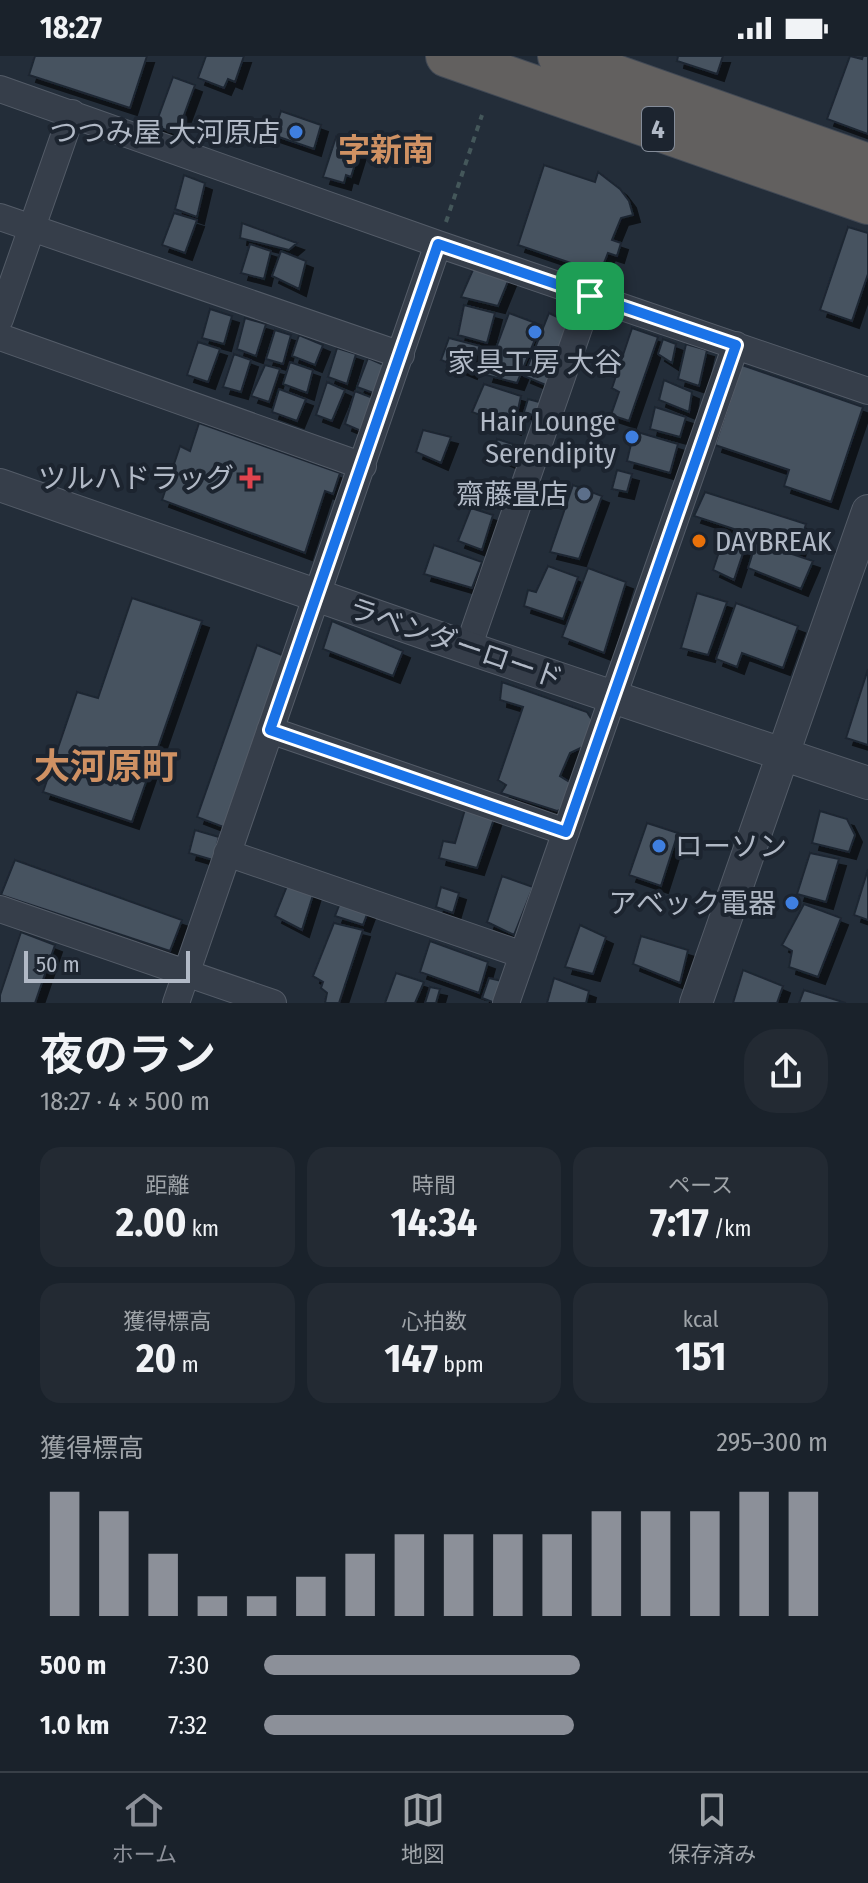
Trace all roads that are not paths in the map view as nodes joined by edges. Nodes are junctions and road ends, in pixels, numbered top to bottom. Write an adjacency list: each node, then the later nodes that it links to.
1 (447, 56): 6 (highway, 4)
2 (559, 56): 5 (highway, 4)
3 (0, 89): 4 (street)
4 (72, 113): 8 (street); 9 (street)
5 (868, 165)
6 (868, 203)
7 (0, 217): 8 (street)
8 (31, 227): 11 (street); 14 (street)
9 (438, 244): 10 (street); 14 (street)
10 (590, 296): 13 (street); 20 (street)
11 (0, 319)
12 (0, 337): 16 (street)
13 (736, 345): 15 (street); 21 (street)
14 (401, 355): 16 (street)
15 (868, 391)
16 (363, 466): 19 (street)
17 (0, 485): 19 (street, ラベンダーロード)
18 (868, 511): 23 (street)
19 (317, 595): 20 (street, ラベンダーロード); 22 (street)
20 (468, 648): 21 (street, ラベンダーロード)
21 (613, 697): 23 (street, ラベンダーロード); 25 (street)
22 (270, 730): 25 (street); 26 (street)
23 (784, 754): 24 (street, ラベンダーロード); 33 (street)
24 (868, 783)
25 (566, 832): 28 (street)
26 (227, 853): 28 (street); 29 (street)
27 (0, 909): 29 (street)
28 (523, 955): 32 (street)
29 (186, 972): 30 (street); 31 (street)
30 (176, 1003)
31 (273, 1003)
32 (506, 1003)
33 (696, 1003)

